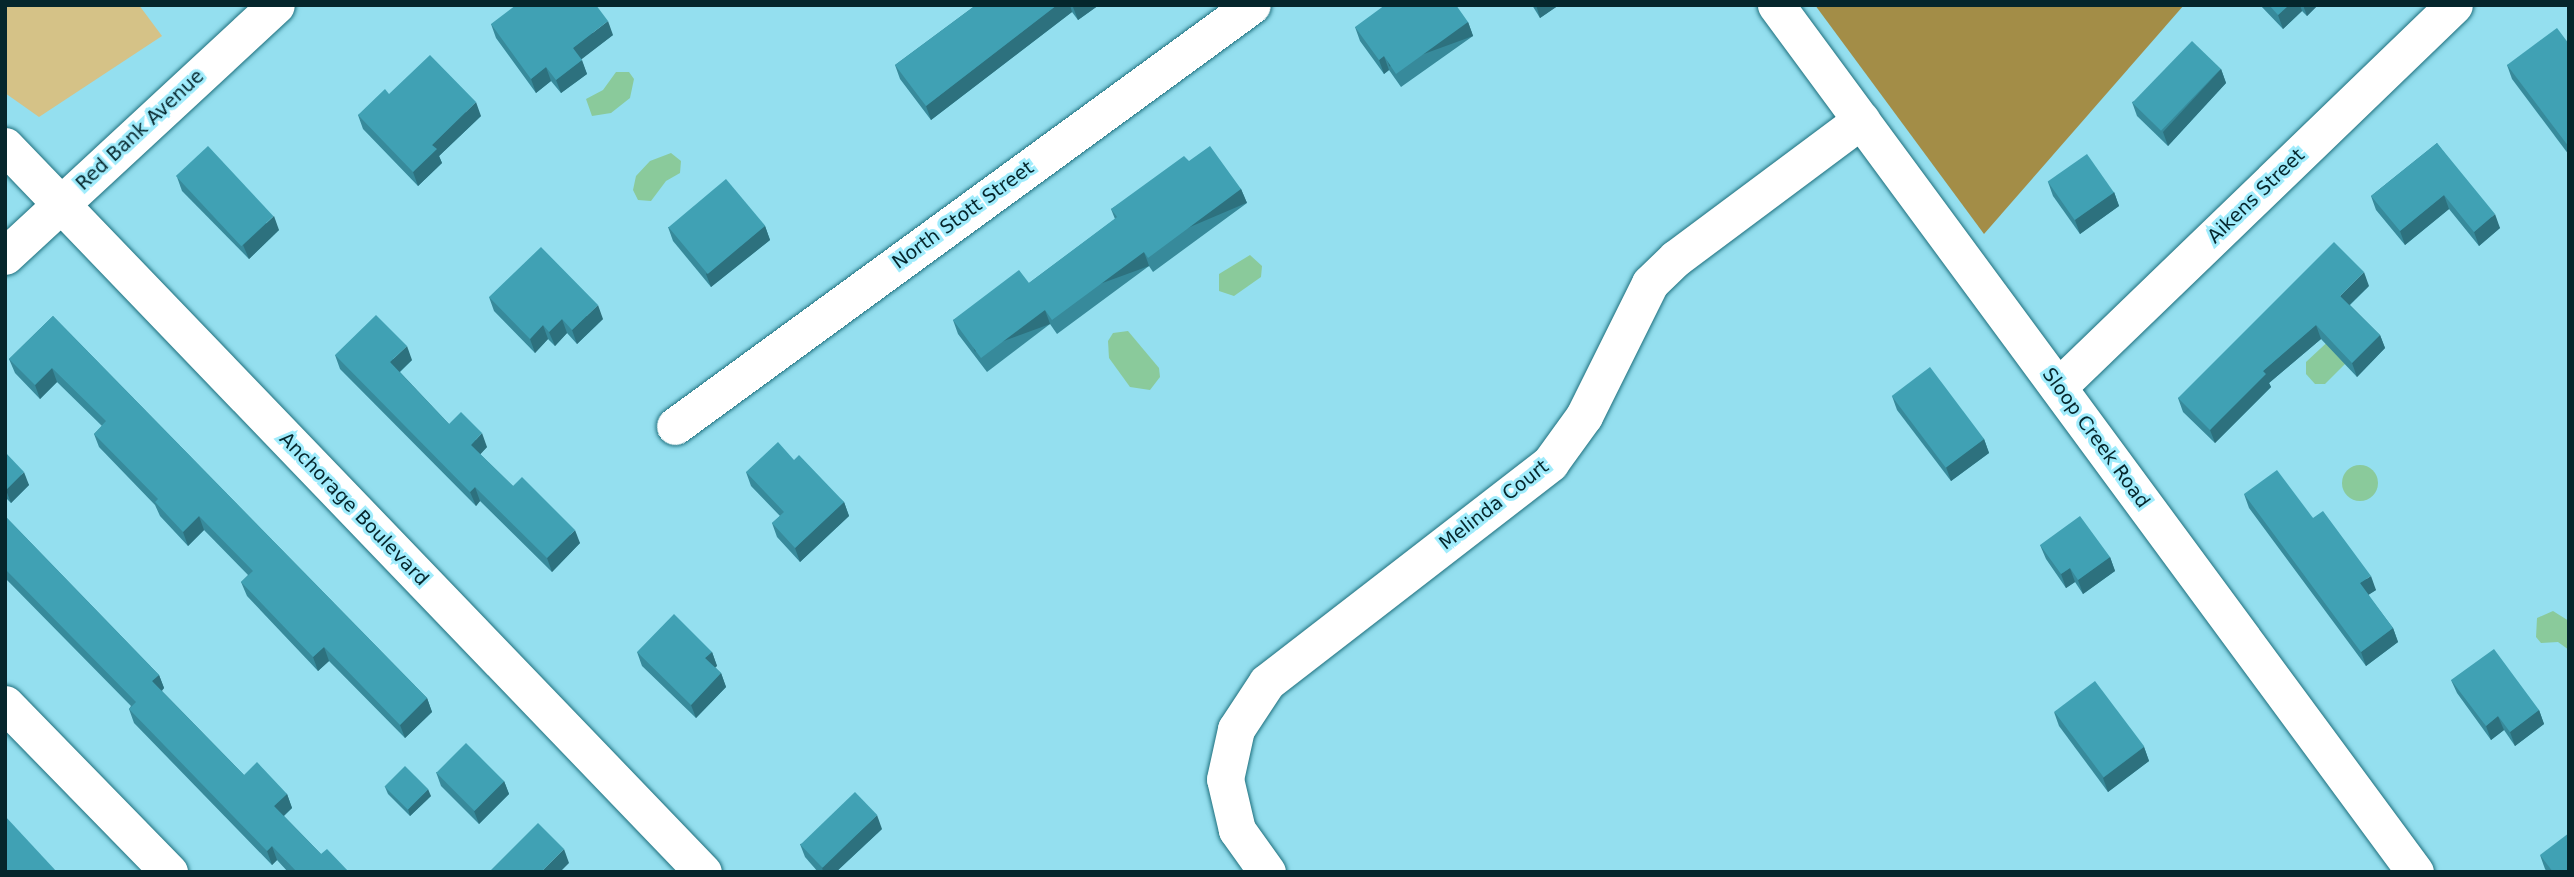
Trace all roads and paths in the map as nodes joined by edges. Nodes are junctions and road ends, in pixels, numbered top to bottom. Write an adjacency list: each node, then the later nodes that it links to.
1 (276, 5): 7 (street, Red Bank Avenue)
2 (1252, 5): 10 (street, North Stott Street)
3 (1776, 5): 5 (street, Sloop Creek Road)
4 (2454, 5): 9 (street, Aikens Street)
5 (1861, 120): 9 (street, Sloop Creek Road); 14 (street, Melinda Court)
6 (5, 146): 7 (street, Anchorage Boulevard)
7 (61, 204): 8 (street, Red Bank Avenue); 12 (street, Anchorage Boulevard)
8 (5, 256)
9 (2058, 387): 15 (street, Sloop Creek Road)
10 (675, 426)
11 (5, 704): 13 (street)
12 (689, 867)
13 (169, 872)
14 (1268, 872)
15 (2415, 872)

